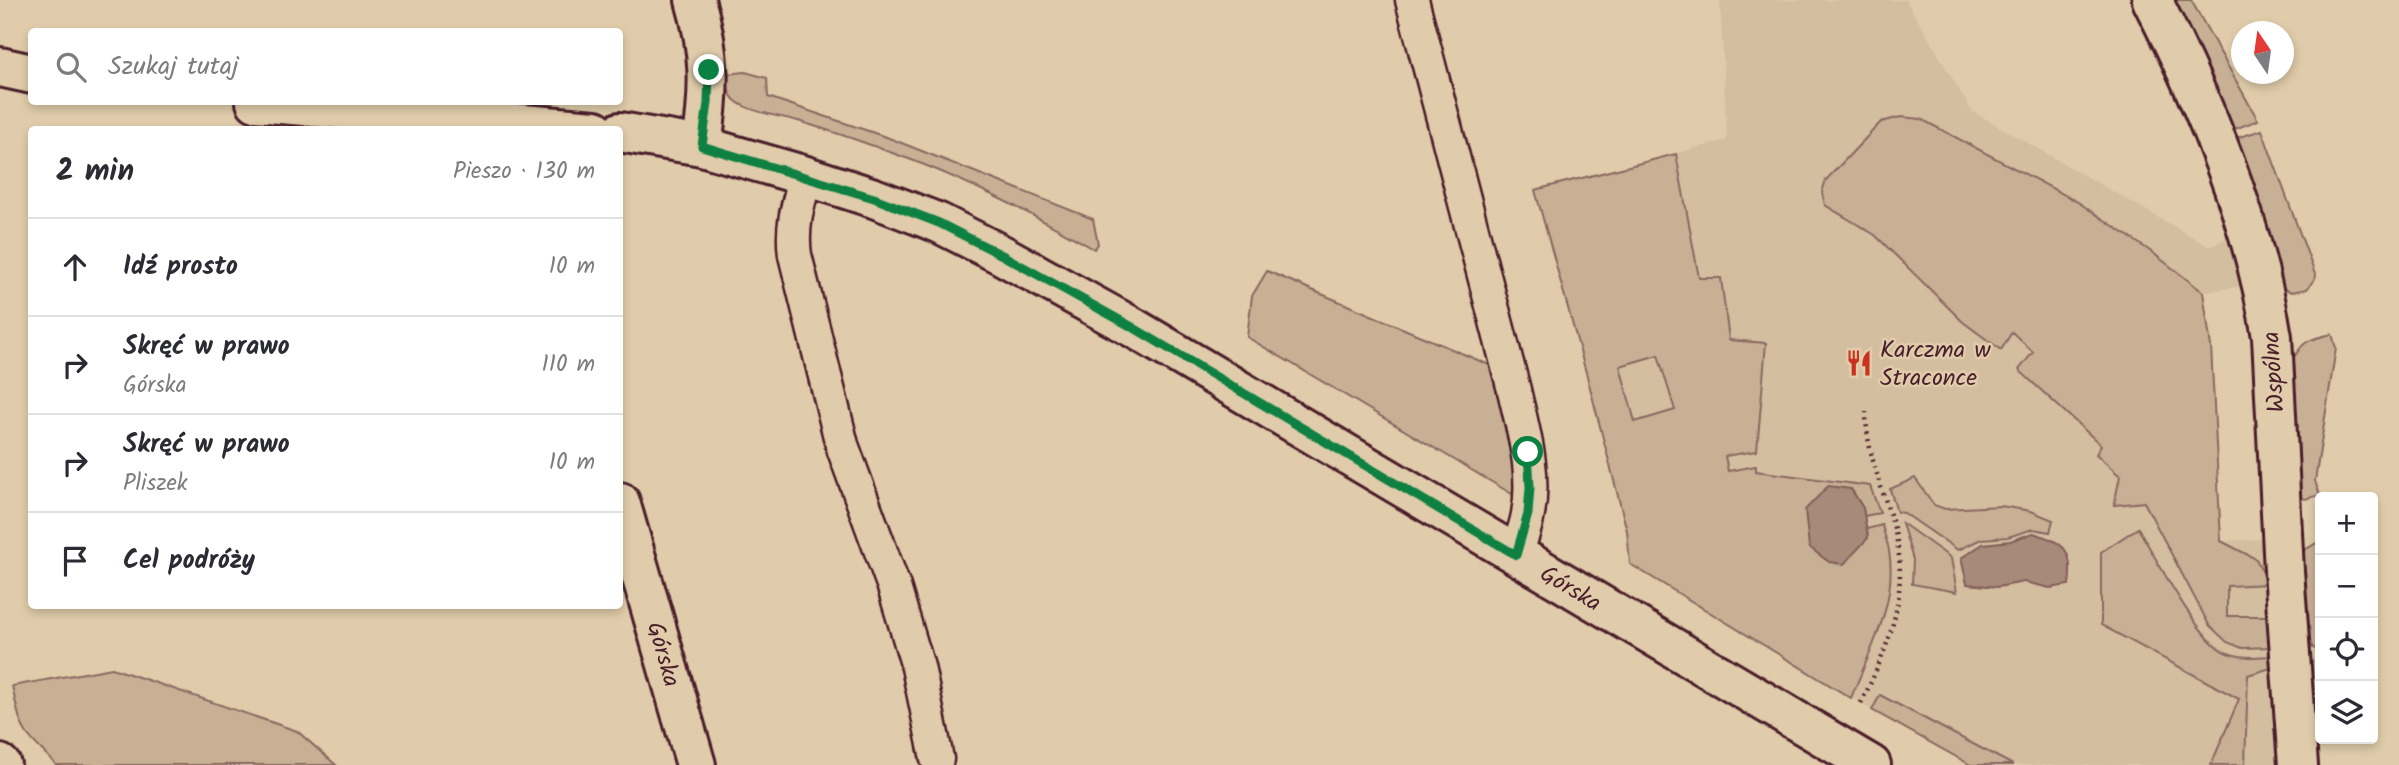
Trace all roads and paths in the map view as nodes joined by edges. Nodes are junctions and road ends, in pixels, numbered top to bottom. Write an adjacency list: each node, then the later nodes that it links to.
1 (695, 0): 9 (street)
2 (1412, 0): 13 (lane)
3 (2152, 0): 18 (street, Wspólna)
4 (0, 67): 5 (street)
5 (28, 73)
6 (290, 105): 7 (street)
7 (513, 125)
8 (623, 133): 9 (street, Górska)
9 (702, 146): 10 (street, Górska)
10 (806, 176): 13 (street, Górska); 15 (lane)
11 (1866, 412): 14 (path)
12 (623, 512): 16 (street, Górska)
13 (1516, 555): 17 (street, Górska)
14 (1858, 709)
15 (937, 759)
16 (696, 765)
17 (1871, 765)
18 (2298, 765)

